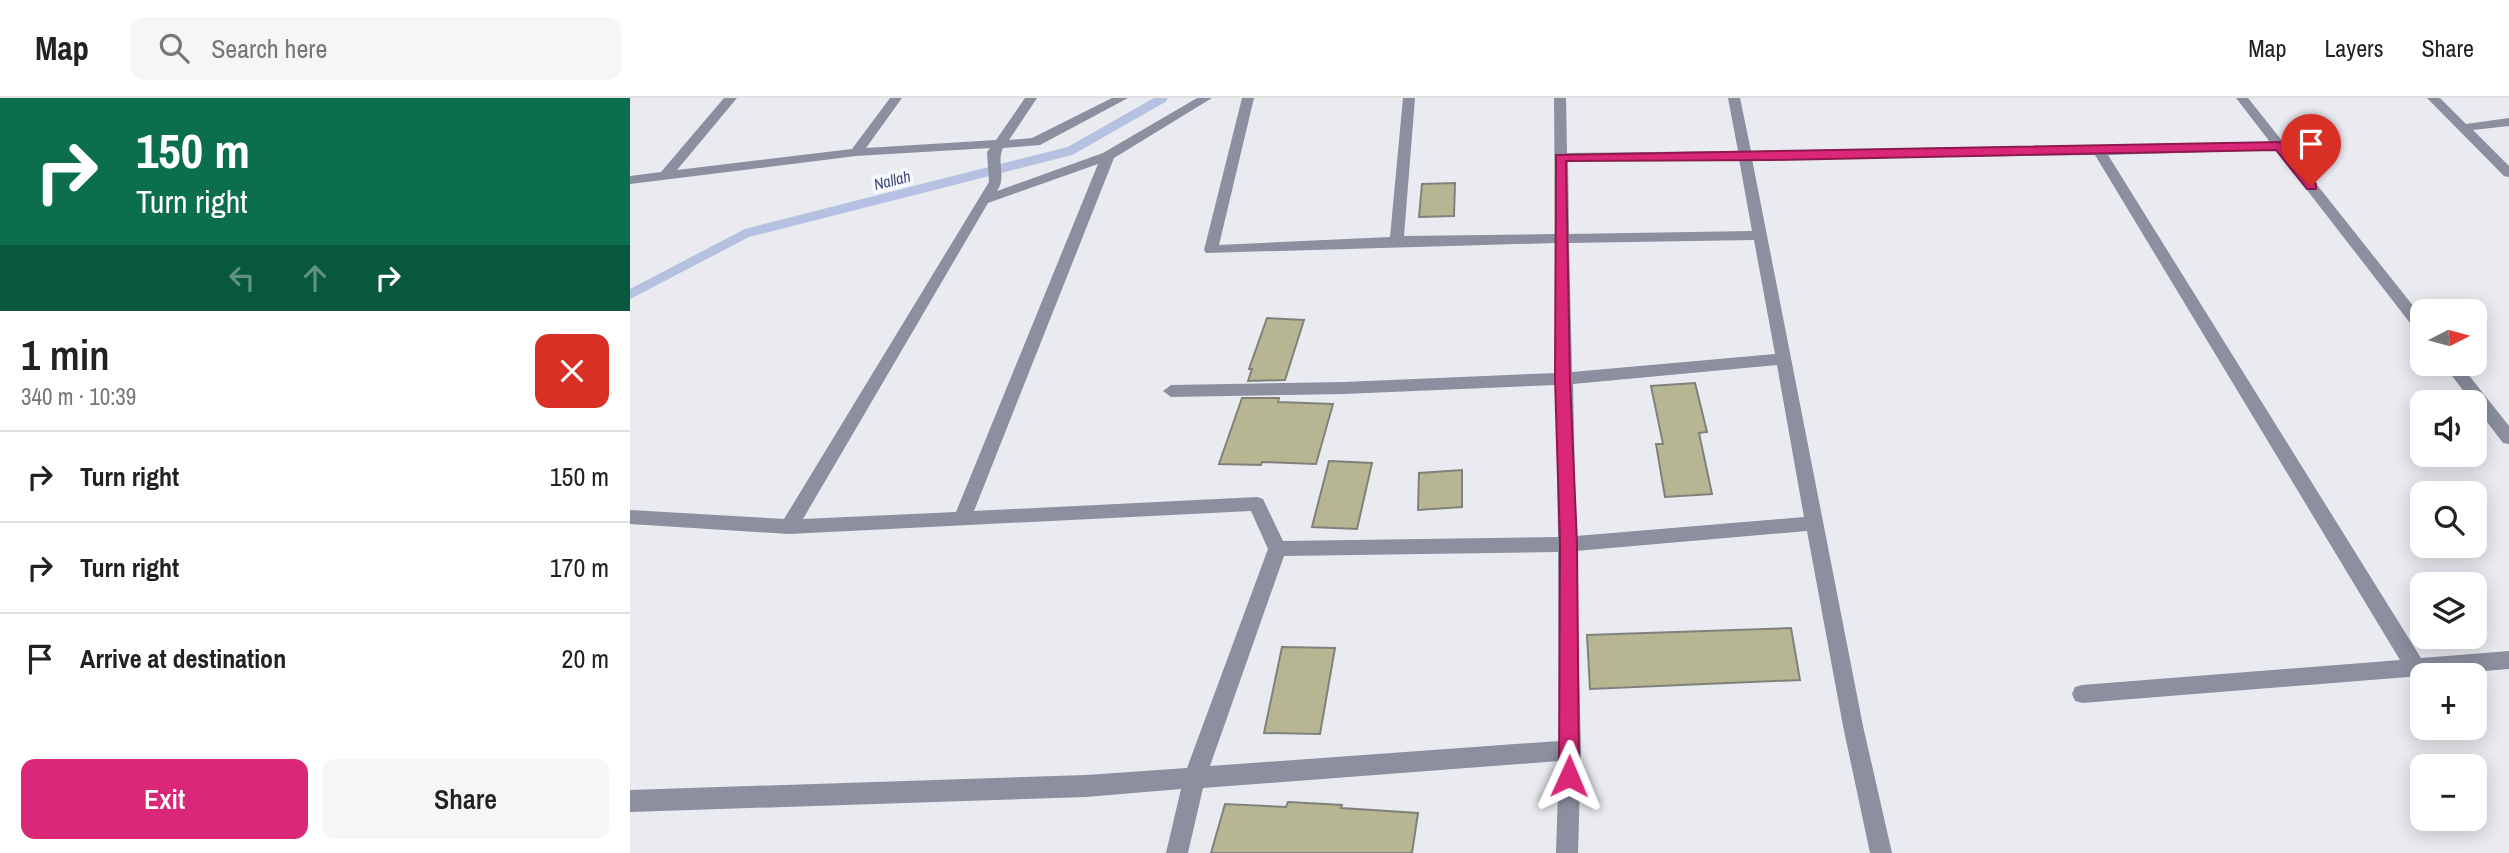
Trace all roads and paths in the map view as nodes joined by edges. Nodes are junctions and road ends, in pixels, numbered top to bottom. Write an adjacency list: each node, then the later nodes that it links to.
1 (731, 98): 22 (street)
2 (896, 98): 17 (street)
3 (1031, 98): 15 (street)
4 (1122, 98): 15 (street)
5 (1206, 98): 18 (street)
6 (1248, 98): 27 (street)
7 (1409, 98): 27 (street)
8 (1560, 98): 19 (street)
9 (1734, 98): 20 (street)
10 (2242, 98): 14 (street)
11 (2433, 98): 13 (street)
12 (2509, 122): 13 (street)
13 (2463, 128): 21 (street)
14 (2280, 146): 16 (street); 28 (street)
15 (998, 148): 17 (street); 24 (street)
16 (2099, 151): 20 (street); 41 (street)
17 (856, 152): 22 (street)
18 (1108, 156): 24 (street); 35 (street)
19 (1560, 157): 20 (street); 26 (street)
20 (1745, 157): 25 (street)
21 (2509, 173)
22 (664, 177): 23 (street)
23 (630, 180)
24 (983, 200): 37 (street)
25 (1760, 235): 26 (street); 29 (street)
26 (1561, 237): 27 (street); 31 (street)
27 (1396, 241)
28 (2410, 312)
29 (1783, 359): 31 (street); 36 (street)
30 (2460, 376): 33 (street)
31 (1562, 379): 32 (street); 38 (street)
32 (1171, 391)
33 (2509, 438)
34 (630, 517): 37 (street)
35 (962, 519): 37 (street); 39 (street)
36 (1814, 523): 38 (street); 50 (street)
37 (789, 527)
38 (1569, 544): 39 (street); 45 (street)
39 (1277, 549): 46 (street)
40 (2509, 660): 42 (street)
41 (2413, 663)
42 (2474, 663)
43 (2410, 668): 44 (street)
44 (2082, 694)
45 (1570, 750): 46 (street); 49 (street)
46 (1195, 777): 47 (street); 48 (street)
47 (630, 801)
48 (1177, 853)
49 (1567, 853)
50 (1881, 853)

